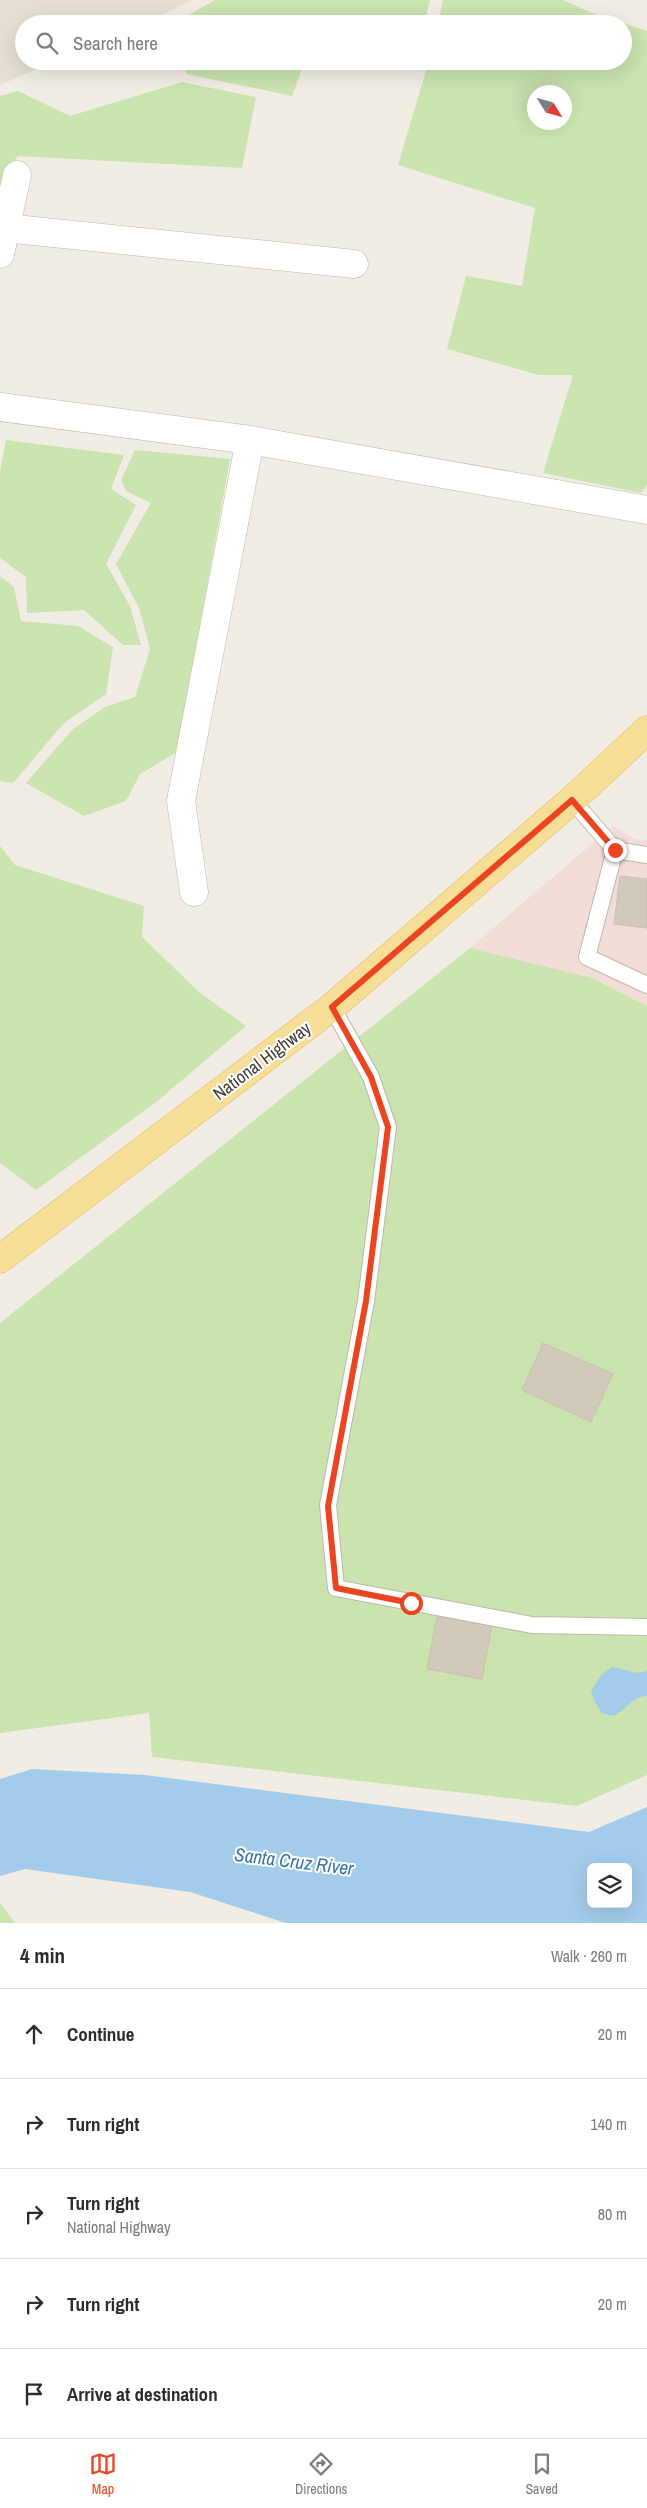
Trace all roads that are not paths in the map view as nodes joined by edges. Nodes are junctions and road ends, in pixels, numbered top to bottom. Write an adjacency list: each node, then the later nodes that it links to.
1 (17, 175): 2 (street)
2 (3, 241): 3 (street)
3 (354, 264)
4 (0, 407): 5 (street)
5 (250, 440): 6 (street); 11 (street)
6 (647, 510)
7 (647, 730): 8 (main road, National Highway)
8 (572, 800): 9 (lane); 13 (main road, National Highway)
9 (615, 850): 10 (lane); 12 (lane)
10 (647, 855)
11 (194, 892)
12 (647, 985)
13 (332, 1007): 14 (main road, National Highway); 15 (lane)
14 (0, 1259)
15 (647, 1627)

